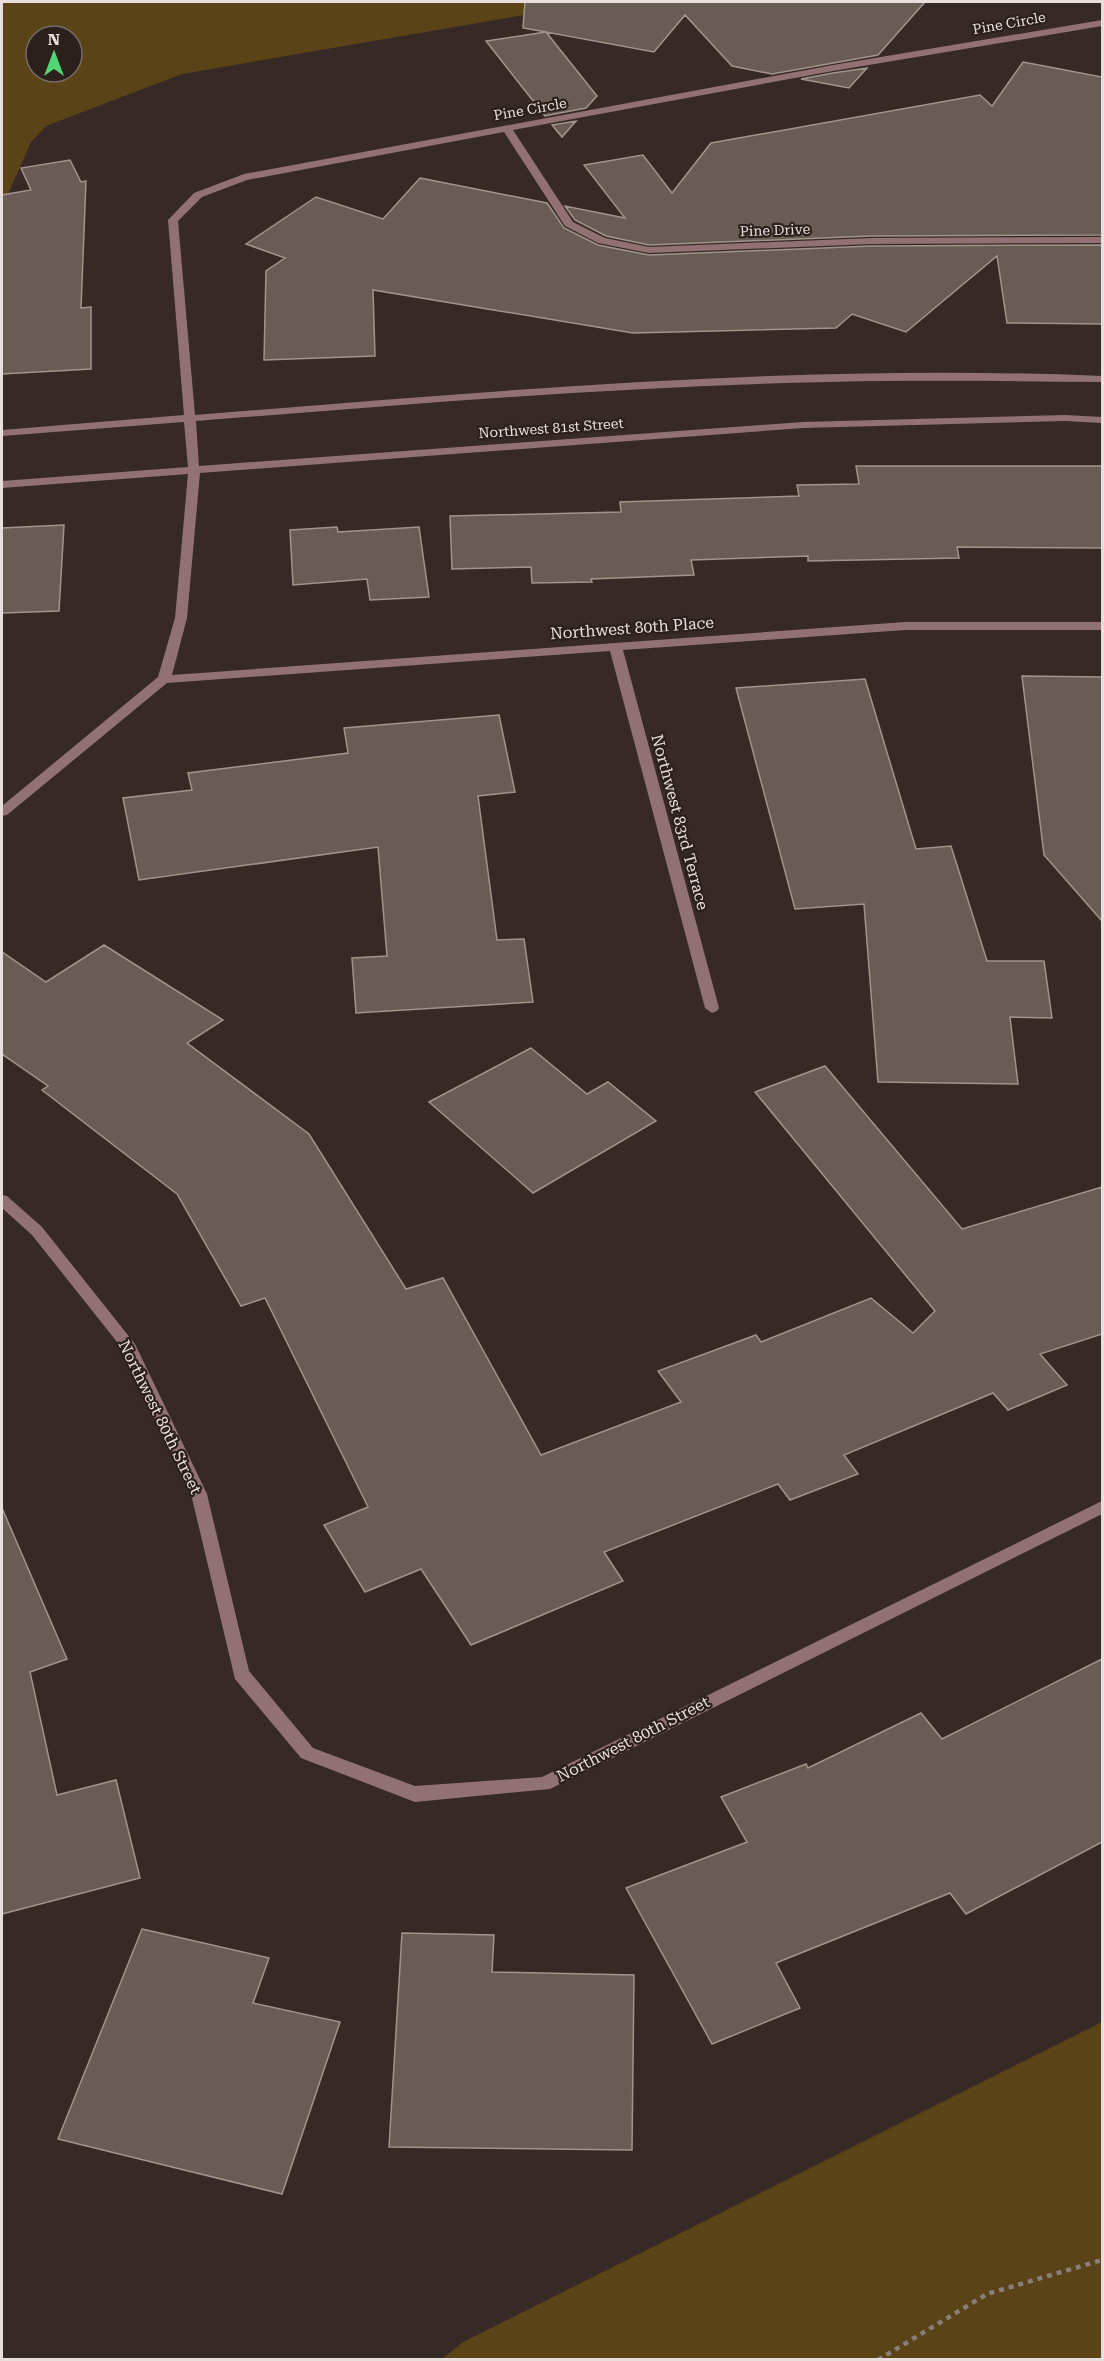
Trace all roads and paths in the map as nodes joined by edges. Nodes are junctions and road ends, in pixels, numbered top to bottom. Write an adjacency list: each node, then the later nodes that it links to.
1 (1102, 23): 2 (street, Pine Circle)
2 (506, 128): 3 (street, Pine Drive); 5 (street, Pine Circle)
3 (1102, 240)
4 (1102, 379): 5 (street)
5 (189, 419): 7 (street); 8 (street, Pine Circle)
6 (1102, 420): 8 (street, Northwest 81st Street)
7 (2, 433)
8 (194, 470): 9 (street, Northwest 81st Street); 12 (street, Pine Circle)
9 (2, 484)
10 (1102, 626): 11 (street, Northwest 80th Place)
11 (615, 645): 12 (street, Northwest 80th Place); 14 (street, Northwest 83rd Terrace)
12 (164, 679): 13 (street)
13 (2, 813)
14 (712, 1008)
15 (2, 1200): 16 (street, Northwest 80th Street)
16 (1102, 1507)
17 (1102, 2260): 18 (path)
18 (878, 2360)

